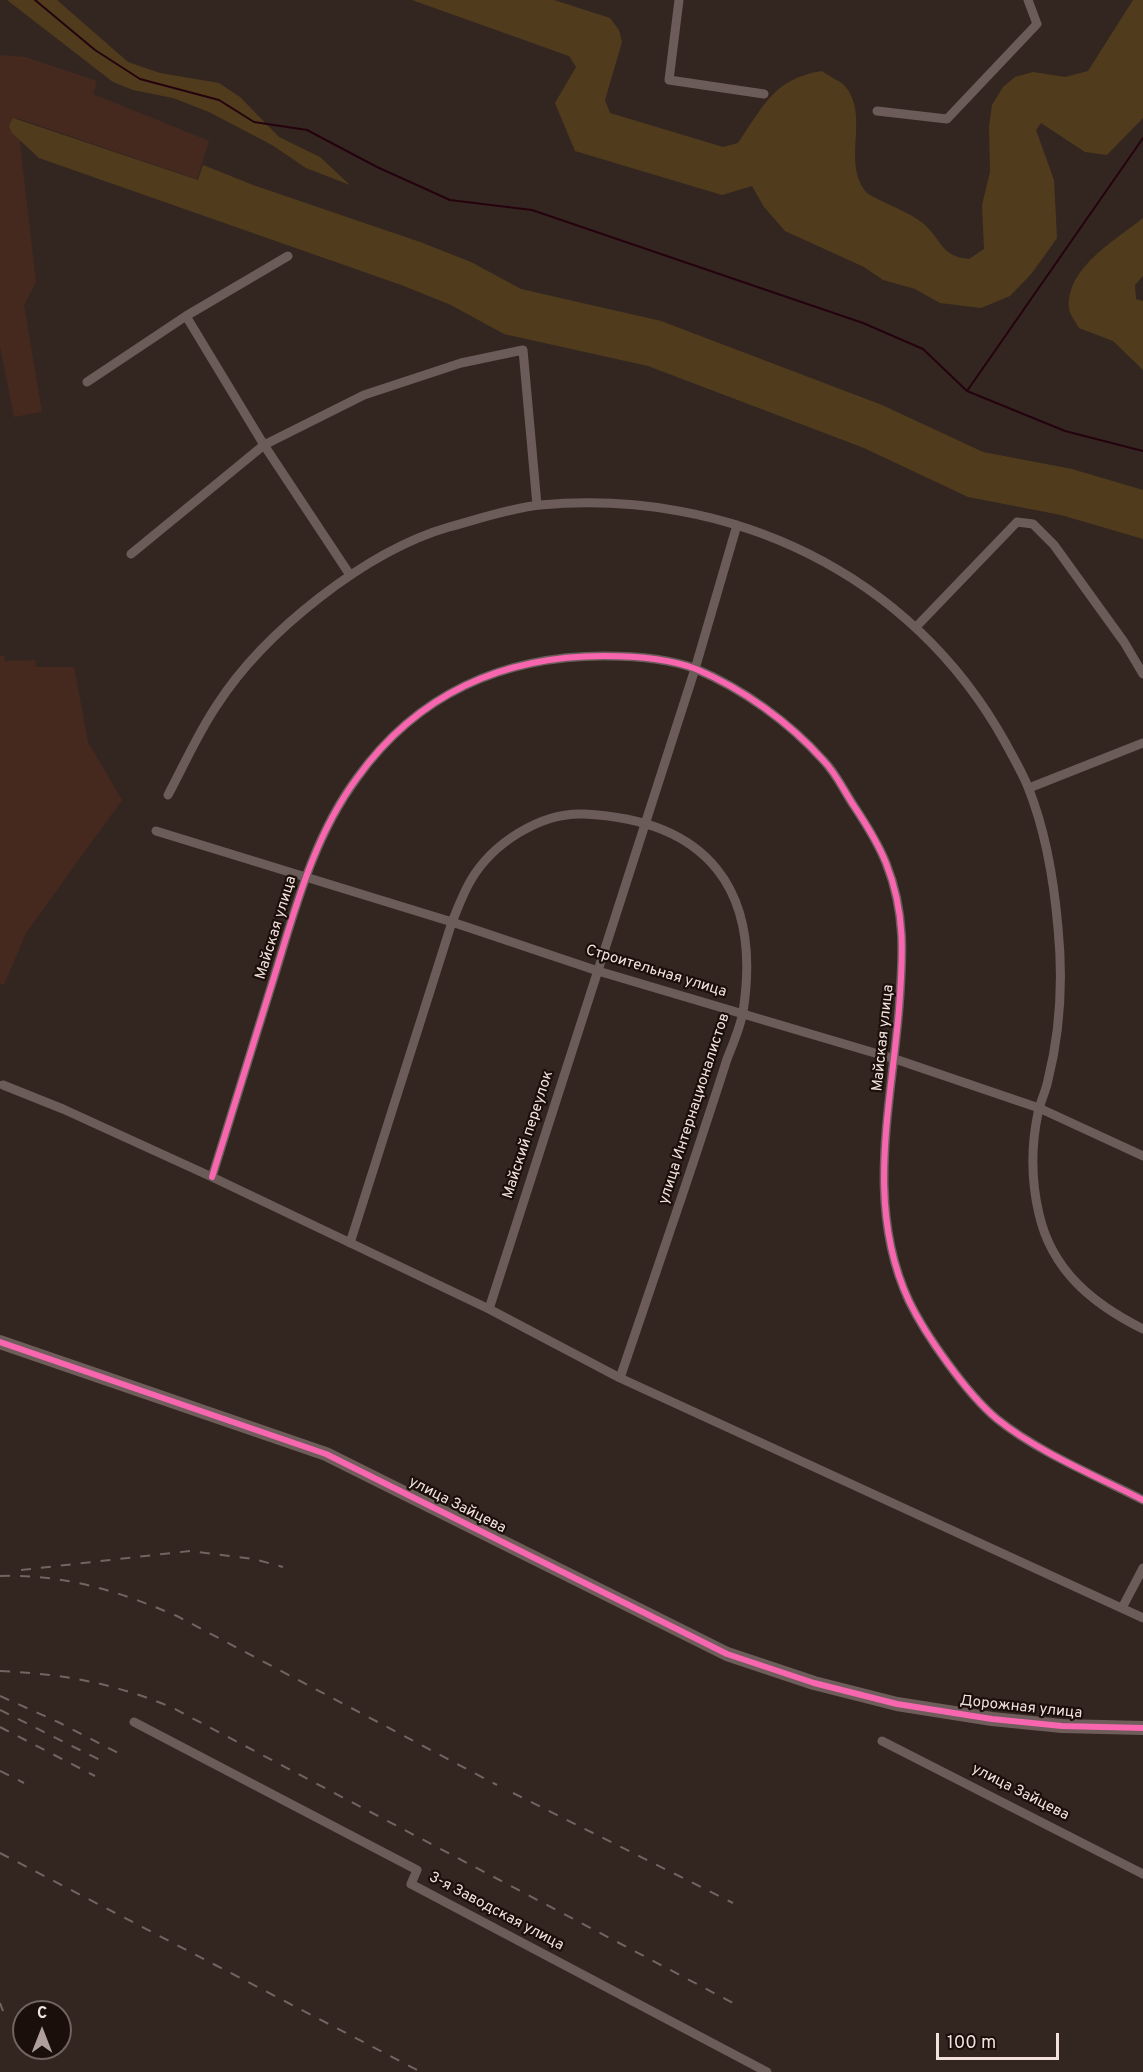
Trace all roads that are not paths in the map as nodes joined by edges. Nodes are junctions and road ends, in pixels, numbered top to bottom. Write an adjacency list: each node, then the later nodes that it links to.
1 (679, 0): 3 (street)
2 (1028, 0): 4 (street)
3 (765, 94)
4 (877, 111)
5 (288, 256): 6 (street)
6 (186, 316): 7 (street); 8 (street)
7 (87, 382)
8 (264, 445): 9 (street); 11 (street); 12 (street)
9 (537, 505): 10 (street); 12 (street)
10 (737, 525): 13 (street); 14 (street, Майский переулок)
11 (131, 554)
12 (350, 575): 18 (street)
13 (916, 627): 15 (street); 17 (street)
14 (695, 669): 19 (street, Майский переулок); 21 (street, Майская улица); 25 (street, Майская улица)
15 (1143, 674)
16 (1143, 743): 17 (street)
17 (1029, 788): 27 (street)
18 (168, 795)
19 (644, 822): 22 (street, улица Интернационалистов); 23 (street, Майский переулок); 24 (street, улица Интернационалистов)
20 (156, 831): 21 (street, Строительная улица)
21 (306, 876): 22 (street, Строительная улица); 29 (street, Майская улица)
22 (452, 922): 23 (street, Строительная улица); 30 (street, улица Интернационалистов)
23 (598, 971): 24 (street, Строительная улица); 31 (street, Майский переулок)
24 (743, 1014): 25 (street, Строительная улица); 34 (street, улица Интернационалистов)
25 (896, 1059): 27 (street, Строительная улица); 35 (street, Майская улица)
26 (3, 1086): 29 (street)
27 (1039, 1108): 28 (street, Строительная улица); 32 (street)
28 (1143, 1156)
29 (212, 1178): 30 (street)
30 (350, 1243): 31 (street)
31 (489, 1309): 34 (street)
32 (1143, 1329)
33 (0, 1342): 39 (street, улица Зайцева)
34 (620, 1378): 37 (street)
35 (1143, 1500)
36 (1143, 1568): 37 (street)
37 (1122, 1608): 38 (street)
38 (1143, 1618)
39 (897, 1704): 41 (street, Дорожная улица)
40 (134, 1722): 44 (street, 3-я Заводская улица)
41 (1143, 1728)
42 (882, 1741): 43 (street, улица Зайцева)
43 (1143, 1874)
44 (767, 2072)

